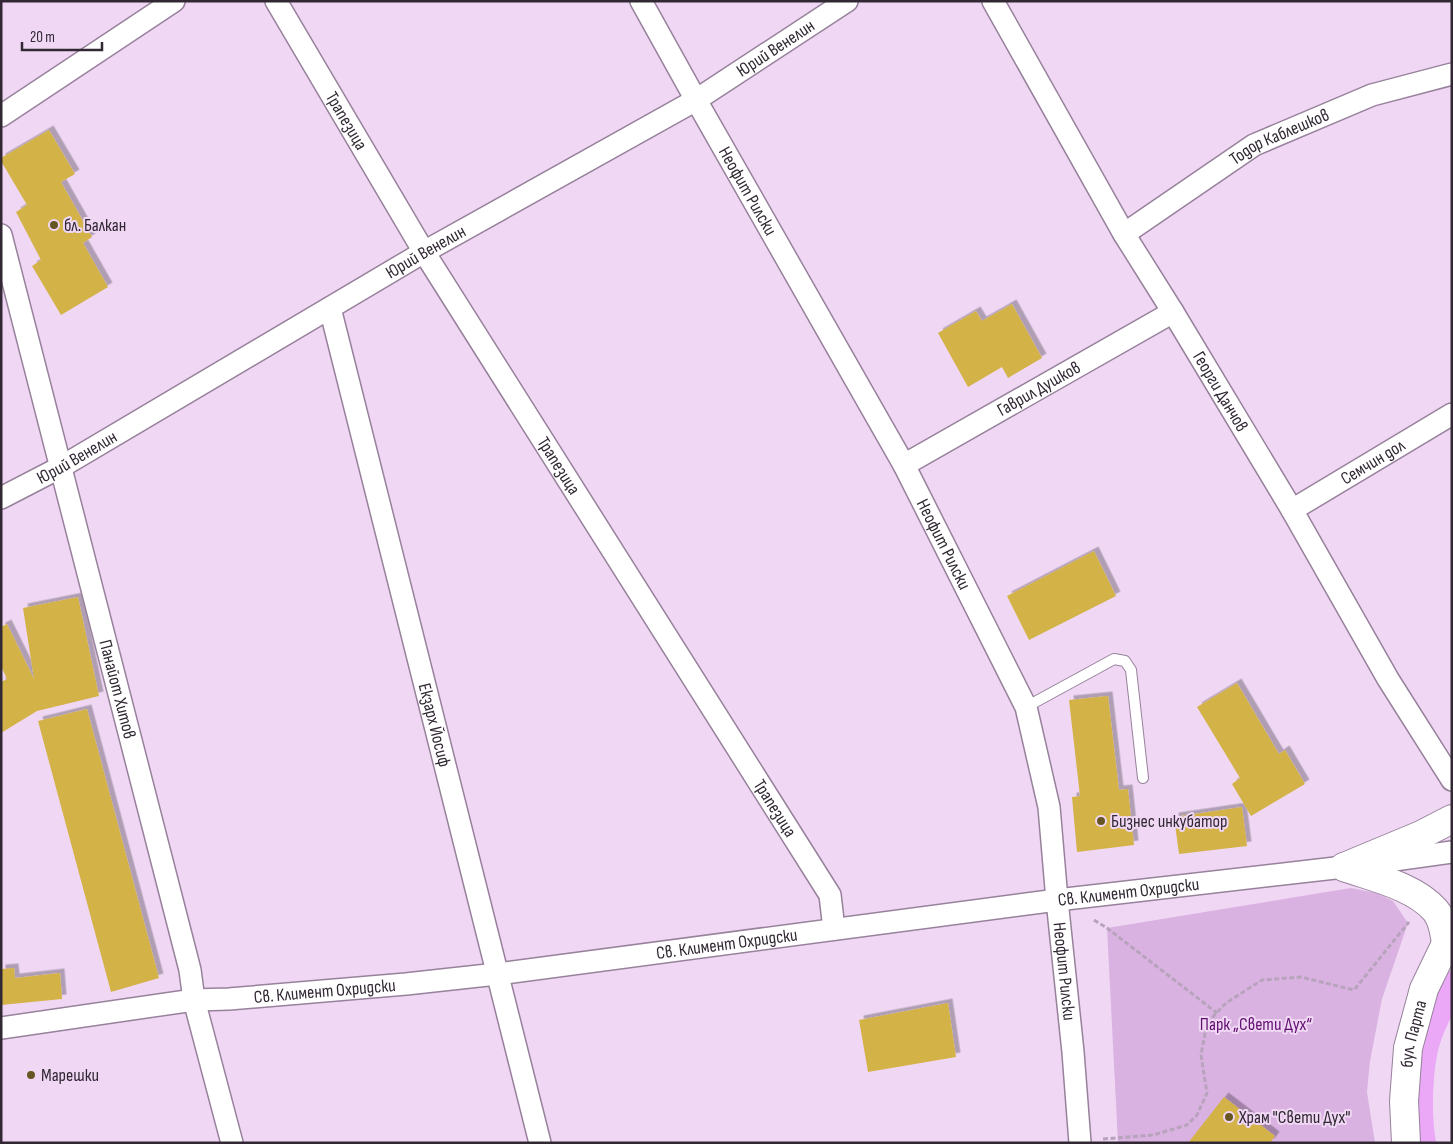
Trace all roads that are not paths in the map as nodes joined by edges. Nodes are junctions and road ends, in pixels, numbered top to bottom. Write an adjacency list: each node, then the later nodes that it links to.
1 (174, 1): 8 (street)
2 (276, 1): 11 (street, Трапезица)
3 (641, 1): 7 (street, Неофит Рилски)
4 (847, 1): 7 (street, Юрий Венелин)
5 (993, 1): 9 (street, Георги Данчов)
6 (1452, 74): 9 (street, Тодор Каблешков)
7 (696, 100): 11 (street, Юрий Венелин); 15 (street, Неофит Рилски)
8 (1, 116)
9 (1124, 234): 13 (street, Георги Данчов)
10 (1, 235): 16 (street, Панайот Хитов)
11 (424, 252): 12 (street, Юрий Венелин); 26 (street, Трапезица)
12 (330, 308): 16 (street, Юрий Венелин); 28 (street, Екзарх Йосиф)
13 (1173, 312): 15 (street, Гаврил Душков); 18 (street, Георги Данчов)
14 (1452, 414): 18 (street, Семчин дол)
15 (904, 465): 19 (street, Неофит Рилски)
16 (61, 467): 17 (street, Юрий Венелин); 29 (street, Панайот Хитов)
17 (1, 498)
18 (1292, 510): 21 (street, Георги Данчов)
19 (1026, 706): 20 (lane); 25 (street, Неофит Рилски)
20 (1143, 778)
21 (1452, 780)
22 (1452, 819): 24 (main road)
23 (1452, 852): 24 (street, Св. Климент Охридски)
24 (1344, 867): 25 (street, Св. Климент Охридски); 27 (main road)
25 (1057, 900): 26 (street, Св. Климент Охридски); 33 (street, Неофит Рилски)
26 (834, 929): 28 (street, Св. Климент Охридски)
27 (1449, 937): 34 (main road, бул. Парта)
28 (497, 974): 29 (street, Св. Климент Охридски); 32 (street, Екзарх Йосиф)
29 (194, 1000): 30 (street, Св. Климент Охридски); 31 (street, Панайот Хитов)
30 (1, 1028)
31 (232, 1143)
32 (540, 1143)
33 (1080, 1143)
34 (1406, 1143)

